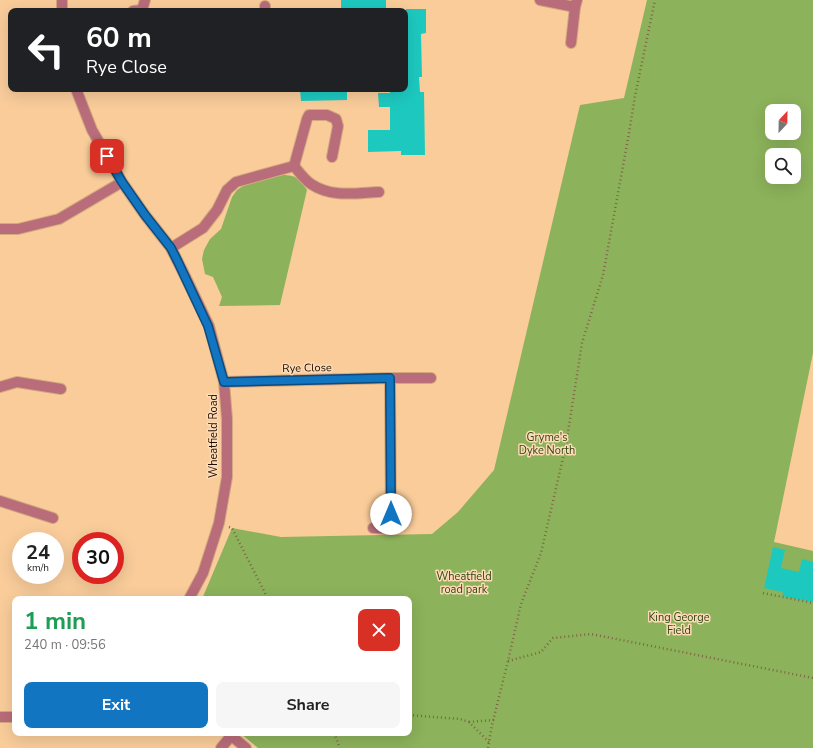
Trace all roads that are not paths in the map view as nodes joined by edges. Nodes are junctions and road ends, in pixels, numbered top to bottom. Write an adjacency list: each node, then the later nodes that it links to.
1 (540, 0): 2 (street)
2 (576, 4): 3 (street)
3 (571, 43)
4 (77, 92): 7 (street, Wheatfield Road)
5 (332, 157): 6 (street)
6 (294, 166): 8 (street); 10 (street)
7 (122, 182): 9 (street); 10 (street, Wheatfield Road)
8 (379, 192)
9 (0, 229)
10 (171, 248): 13 (street, Wheatfield Road)
11 (390, 378): 12 (street, Rye Close); 13 (street, Rye Close); 18 (street)
12 (431, 378)
13 (224, 382): 19 (street, Wheatfield Road)
14 (0, 387): 15 (street)
15 (61, 389)
16 (0, 501): 17 (street)
17 (53, 518)
18 (373, 528)
19 (191, 596)
20 (0, 717): 21 (street)
21 (12, 717)
22 (229, 736): 24 (street)
23 (232, 736): 25 (street)
24 (221, 748)
25 (246, 748)

